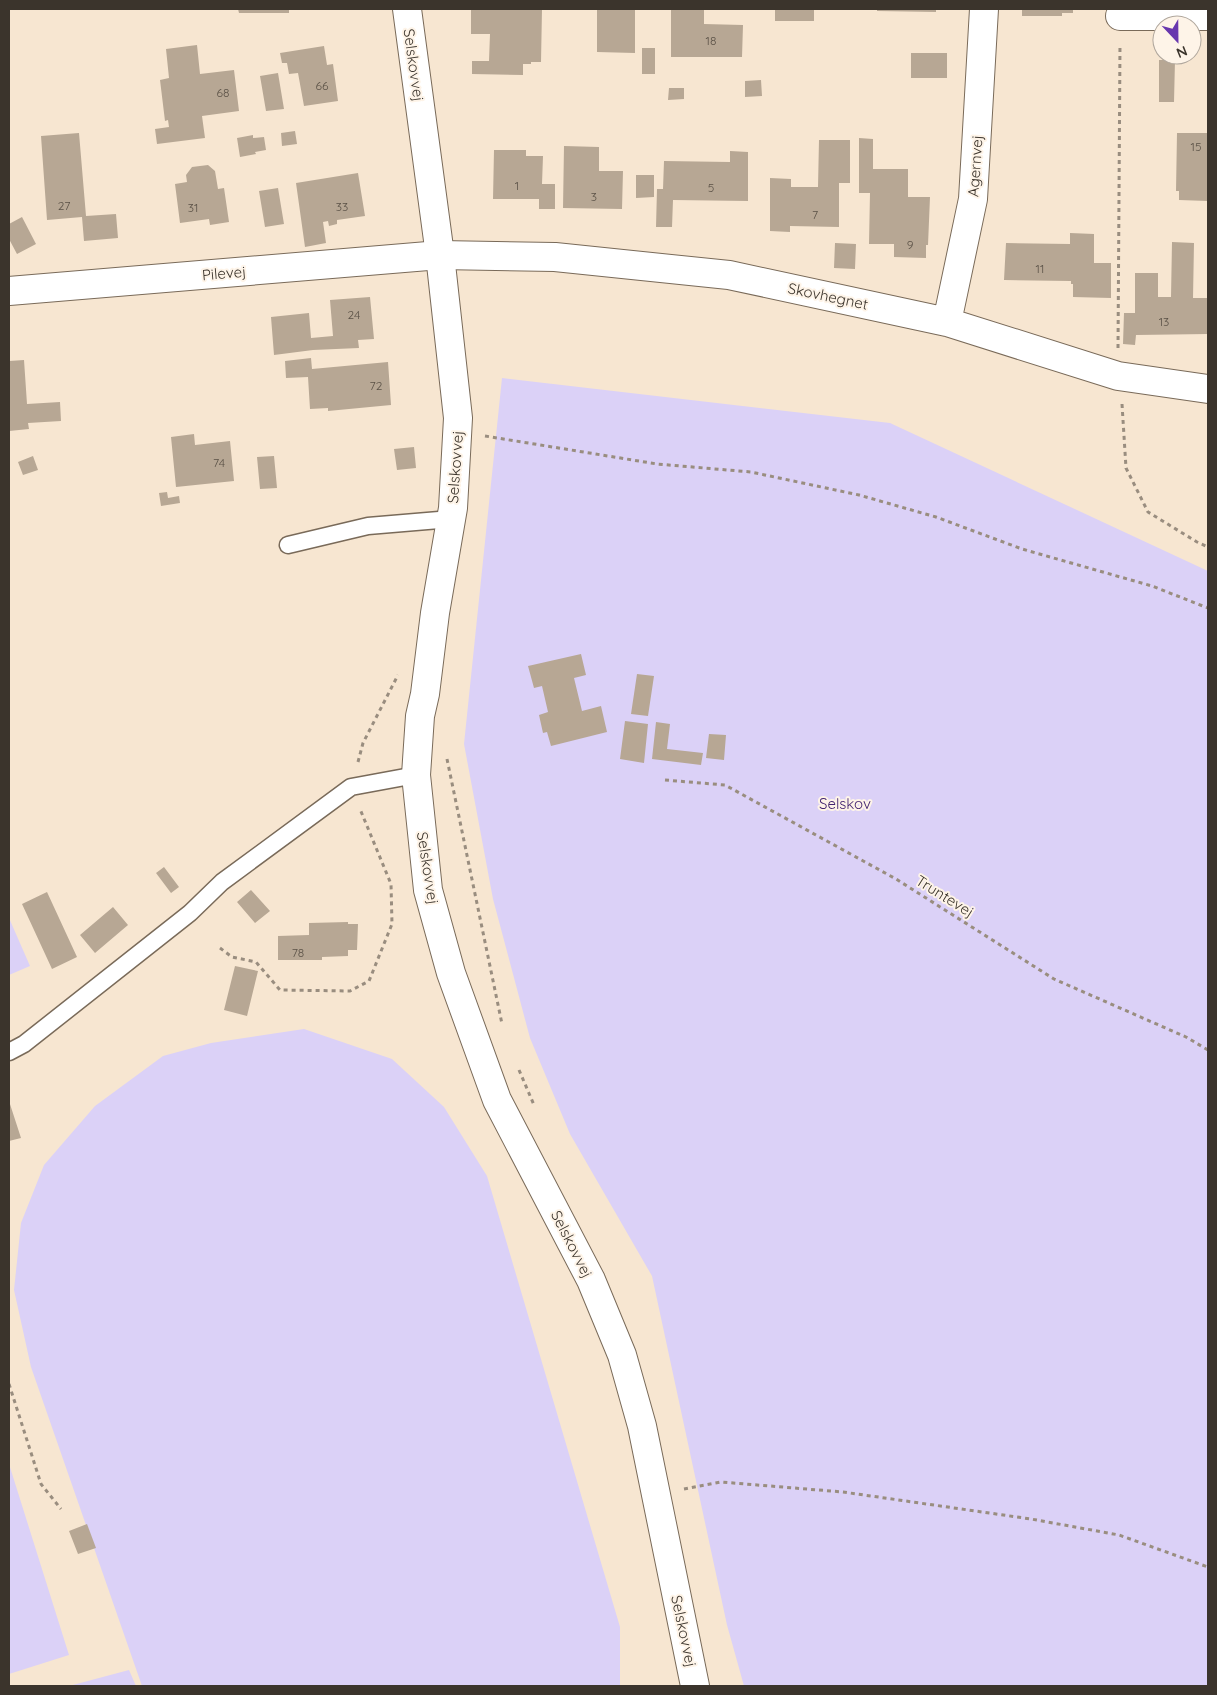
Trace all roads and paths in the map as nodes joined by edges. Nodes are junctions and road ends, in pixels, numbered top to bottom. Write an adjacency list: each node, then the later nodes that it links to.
1 (407, 9): 5 (street, Selskovvej)
2 (984, 9): 7 (street, Agernvej)
3 (1120, 16): 4 (street); 8 (path)
4 (1208, 16)
5 (440, 255): 6 (street, Pilevej); 7 (street, Skovhegnet); 11 (street, Selskovvej)
6 (9, 291)
7 (947, 322): 8 (street, Skovhegnet)
8 (1118, 376): 9 (street, Skovhegnet); 13 (path)
9 (1208, 389)
10 (477, 435): 14 (path)
11 (451, 520): 12 (lane); 17 (street, Selskovvej)
12 (288, 546)
13 (1208, 547)
14 (1208, 608)
15 (390, 690): 19 (path)
16 (445, 756): 21 (path)
17 (416, 776): 19 (lane); 27 (street, Selskovvej)
18 (665, 780): 22 (path, Truntevej)
19 (351, 787): 20 (path); 23 (lane)
20 (220, 948)
21 (503, 1029)
22 (1208, 1050)
23 (9, 1052)
24 (517, 1066): 25 (path)
25 (537, 1111)
26 (9, 1384): 28 (path)
27 (656, 1494): 29 (path); 30 (street, Selskovvej)
28 (61, 1509)
29 (1208, 1567)
30 (695, 1686)

